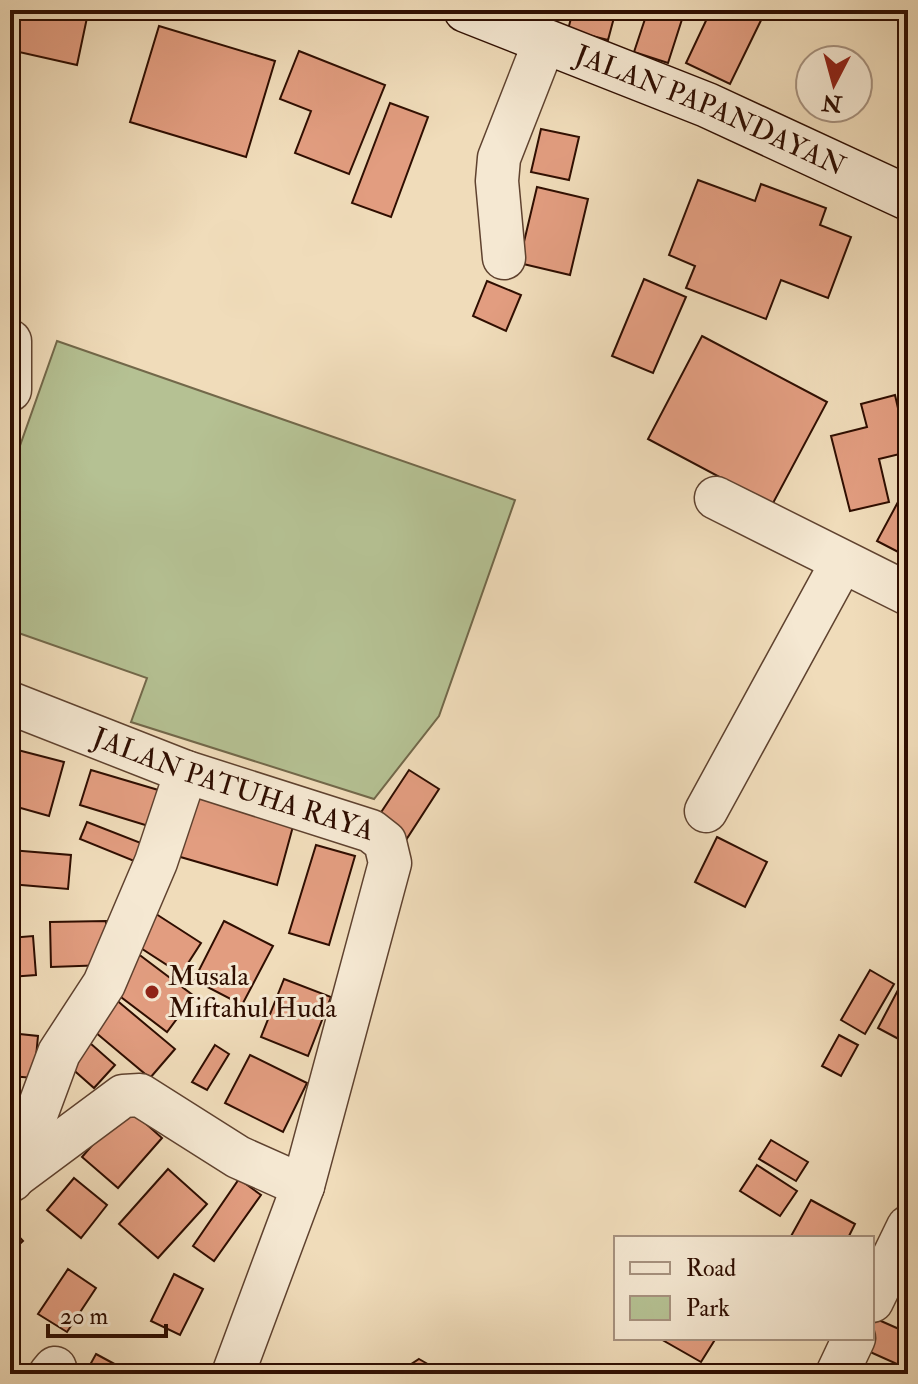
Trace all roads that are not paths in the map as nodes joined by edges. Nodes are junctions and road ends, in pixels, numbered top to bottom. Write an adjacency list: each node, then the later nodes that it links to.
1 (466, 10): 2 (main road, JALAN PAPANDAYAN)
2 (544, 43): 3 (main road, JALAN PAPANDAYAN); 4 (street)
3 (908, 198)
4 (504, 258)
5 (10, 341): 6 (street)
6 (10, 390)
7 (716, 498): 8 (street)
8 (842, 562): 9 (street); 12 (street)
9 (908, 594)
10 (10, 703): 11 (street, JALAN PATUHA RAYA)
11 (186, 772): 13 (street); 14 (street, JALAN PATUHA RAYA)
12 (706, 811)
13 (11, 1180): 14 (street)
14 (303, 1186): 18 (street, JALAN PATUHA RAYA)
15 (908, 1227): 16 (street)
16 (874, 1297)
17 (853, 1340): 19 (street)
18 (233, 1374)
19 (837, 1374)

